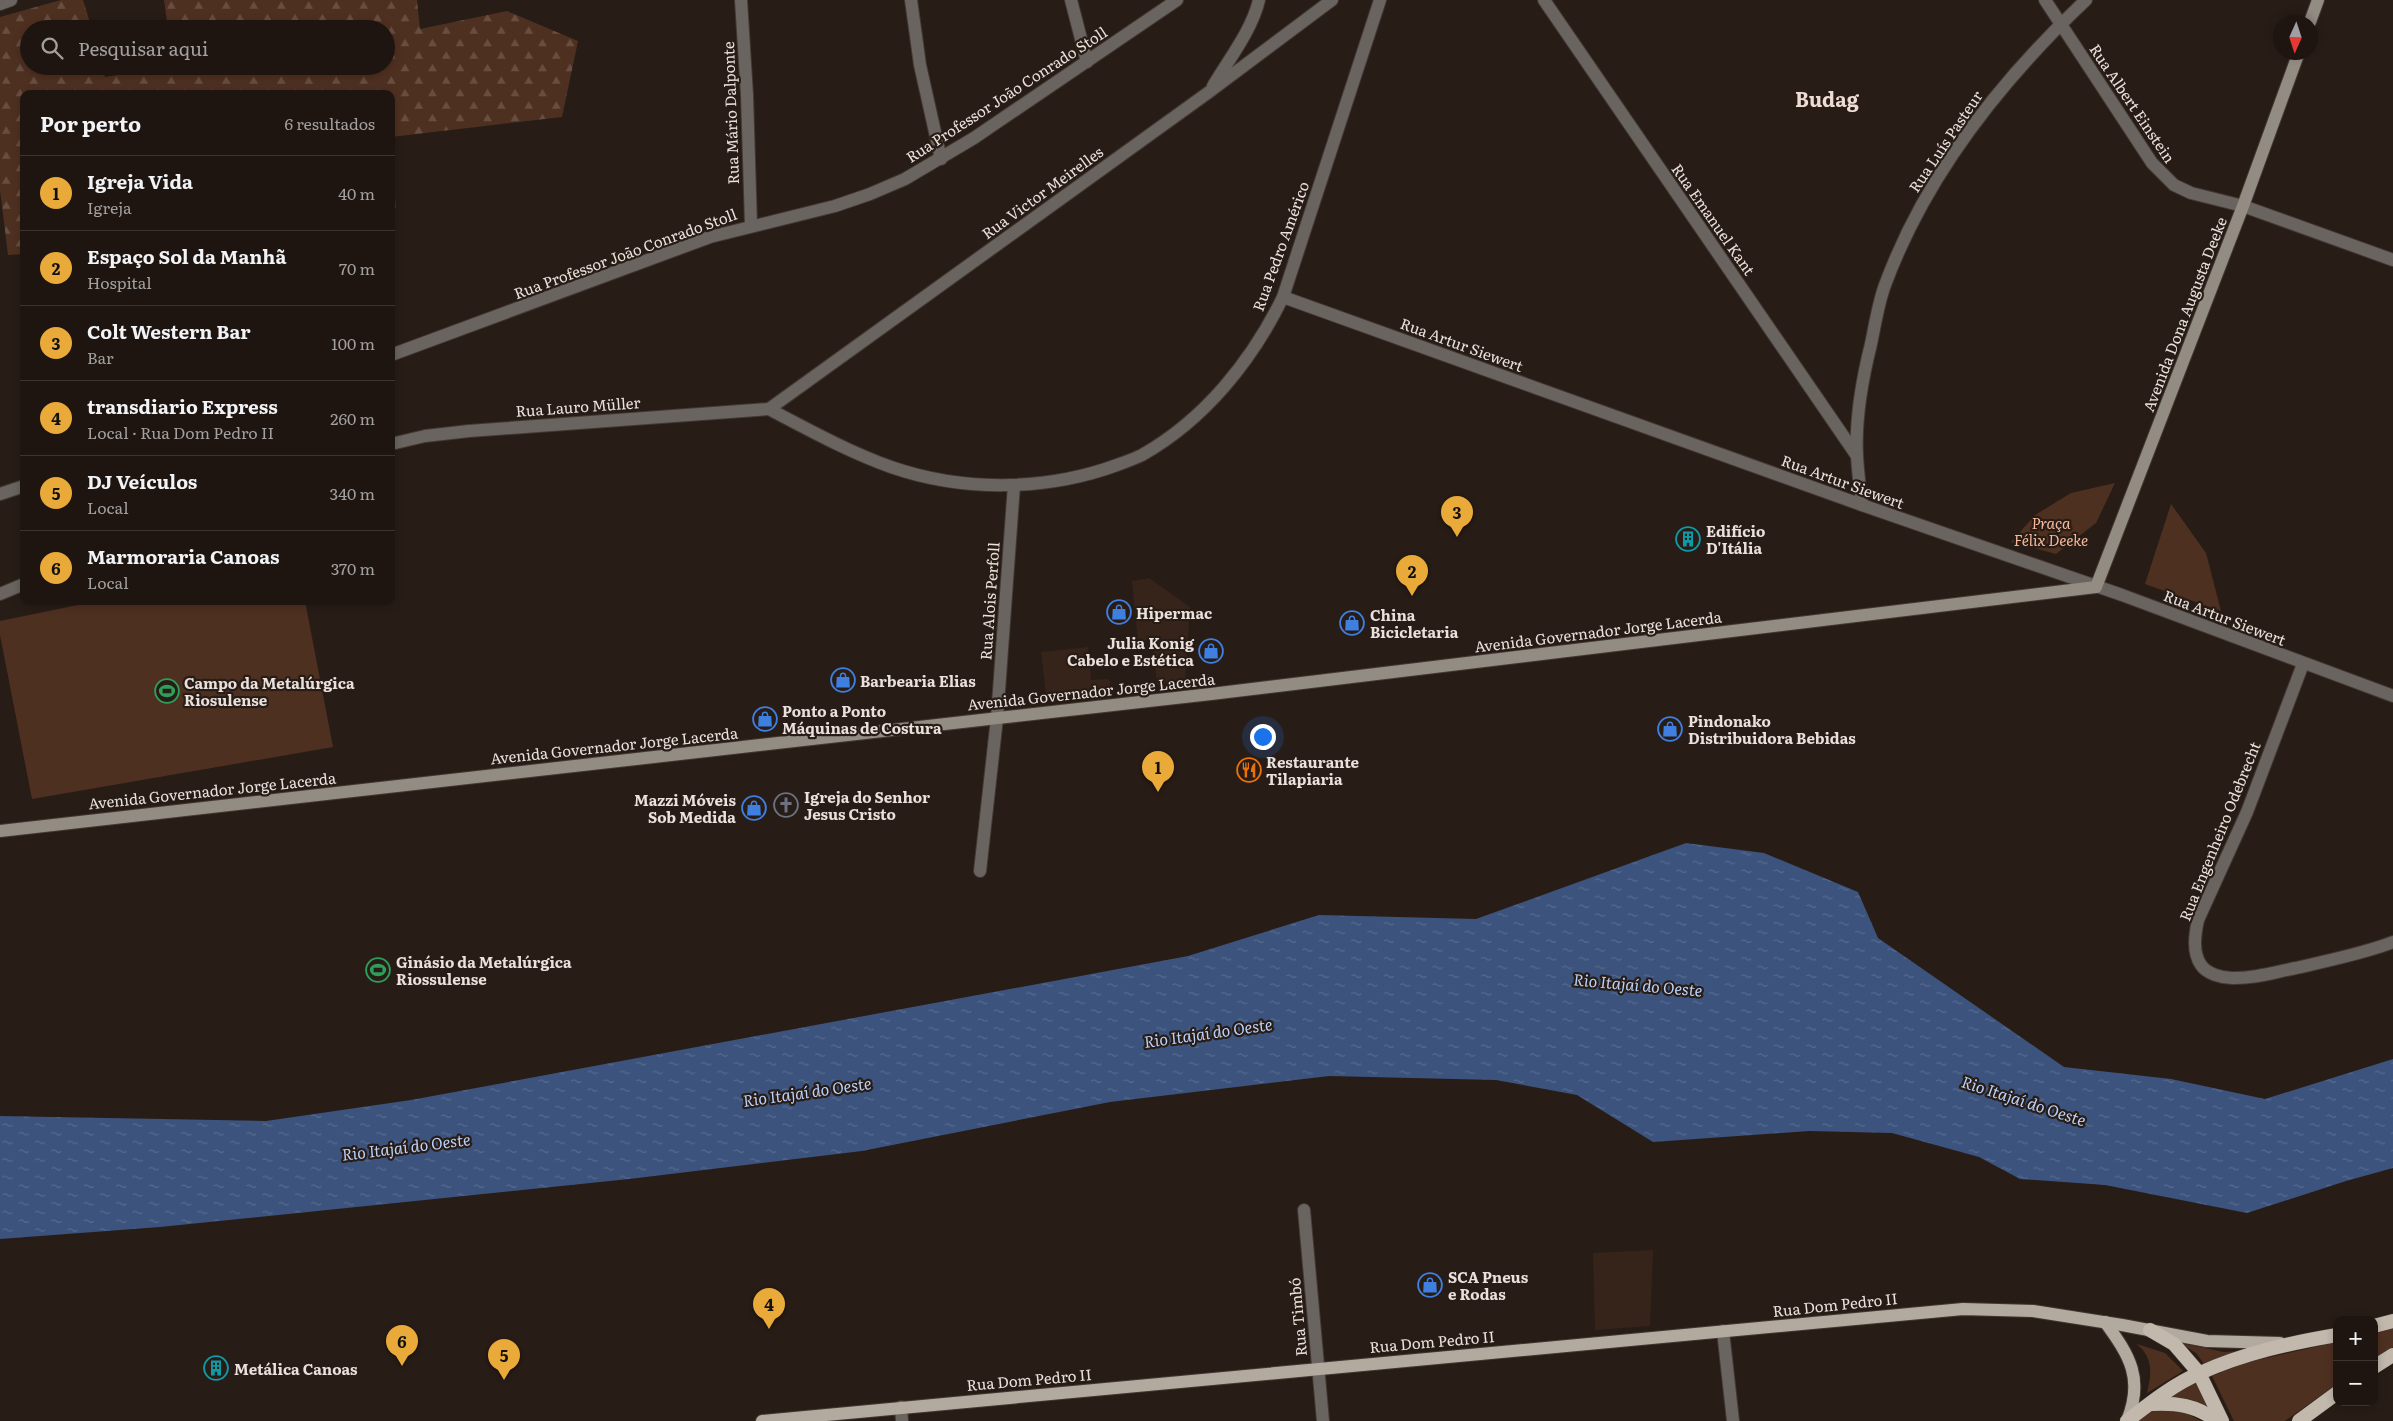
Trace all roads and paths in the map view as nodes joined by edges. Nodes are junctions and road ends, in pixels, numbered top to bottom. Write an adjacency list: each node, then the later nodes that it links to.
1 (11, 0): 13 (street)
2 (741, 0): 21 (street, Rua Mário Dalponte)
3 (911, 0): 19 (street)
4 (1071, 0): 17 (street)
5 (1177, 0): 17 (street, Rua Professor João Conrado Stoll)
6 (1259, 0): 18 (street)
7 (1332, 0): 18 (street, Rua Victor Meirelles)
8 (1380, 0): 23 (street, Rua Pedro Américo)
9 (1544, 0): 27 (street, Rua Emanuel Kant)
10 (2045, 0): 15 (street, Rua Albert Einstein)
11 (2086, 0): 15 (street, Rua Luís Pasteur)
12 (2318, 0): 14 (main road)
13 (0, 4)
14 (2313, 15)
15 (2061, 24): 20 (street, Rua Albert Einstein); 27 (street, Rua Luís Pasteur)
16 (2296, 60): 20 (main road, Avenida Dona Augusta Deeke)
17 (1087, 62): 19 (street, Rua Professor João Conrado Stoll)
18 (1210, 92): 25 (street, Rua Victor Meirelles)
19 (941, 159): 21 (street, Rua Professor João Conrado Stoll)
20 (2243, 206): 22 (street, Rua Albert Einstein); 33 (main road, Avenida Dona Augusta Deeke)
21 (751, 226): 24 (street, Rua Professor João Conrado Stoll)
22 (2393, 260)
23 (1283, 297): 28 (street, Rua Pedro Américo); 31 (street, Rua Artur Siewert)
24 (395, 354)
25 (769, 409): 26 (street, Rua Lauro Müller); 28 (street, Rua Pedro Américo)
26 (395, 443)
27 (1857, 456): 31 (street, Rua Luís Pasteur)
28 (1014, 485): 37 (street, Rua Alois Perfoll)
29 (20, 487): 30 (street)
30 (0, 494)
31 (1862, 505): 33 (street, Rua Artur Siewert)
32 (20, 586): 34 (street)
33 (2096, 587): 35 (street, Rua Artur Siewert); 37 (main road, Avenida Governador Jorge Lacerda)
34 (0, 594)
35 (2302, 664): 36 (street, Rua Artur Siewert); 40 (street, Rua Engenheiro Odebrecht)
36 (2393, 696)
37 (997, 718): 38 (main road, Avenida Governador Jorge Lacerda); 39 (street, Rua Alois Perfoll)
38 (0, 831)
39 (980, 871)
40 (2393, 942)
41 (1304, 1210): 51 (street, Rua Timbó)
42 (2393, 1321): 44 (highway)
43 (2105, 1322): 45 (main road, Rua Dom Pedro II); 46 (main road, Rua Dom Pedro II); 60 (main road)
44 (2378, 1325)
45 (2150, 1330): 48 (main road, Rua Dom Pedro II); 52 (highway)
46 (1723, 1331): 51 (main road, Rua Dom Pedro II); 59 (street)
47 (2333, 1336): 48 (highway)
48 (2290, 1343): 52 (highway)
49 (2393, 1355): 50 (highway)
50 (2378, 1364)
51 (1317, 1368): 55 (main road, Rua Dom Pedro II); 58 (street, Rua Timbó)
52 (2199, 1373): 54 (highway); 62 (highway)
53 (2333, 1396): 63 (highway)
54 (2150, 1404): 60 (highway); 61 (highway)
55 (901, 1407): 56 (main road, Rua Dom Pedro II); 57 (street)
56 (762, 1421)
57 (902, 1421)
58 (1323, 1421)
59 (1733, 1421)
60 (2127, 1421)
61 (2216, 1421)
62 (2222, 1421)
63 (2299, 1421)

